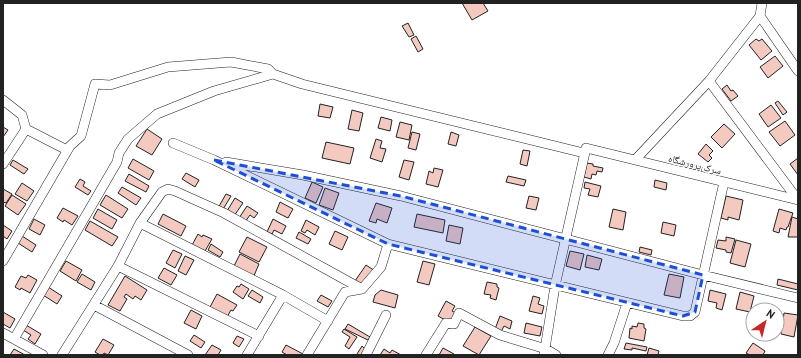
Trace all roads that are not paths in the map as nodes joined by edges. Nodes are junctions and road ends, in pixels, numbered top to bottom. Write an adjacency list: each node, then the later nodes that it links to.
1 (762, 3): 2 (street)
2 (760, 16): 3 (street); 5 (street)
3 (798, 71)
4 (273, 74): 9 (street, سرک پرورشگاه); 10 (street, سرک پرورشگاه); 32 (street)
5 (709, 81): 12 (street); 15 (street)
6 (3, 100): 7 (street)
7 (26, 129): 9 (street); 13 (street)
8 (174, 143): 11 (street)
9 (68, 150): 19 (street)
10 (585, 151): 12 (street, سرک پرورشگاه); 17 (street)
11 (214, 160): 17 (street); 18 (street)
12 (635, 160): 14 (street, سرک پرورشگاه)
13 (3, 164)
14 (724, 182): 15 (street, سرک پرورشگاه); 21 (street)
15 (798, 200)
16 (140, 223): 20 (street); 23 (street); 24 (street)
17 (565, 238): 21 (street); 22 (street)
18 (388, 244): 22 (street); 23 (street)
19 (3, 261)
20 (118, 266): 27 (street); 31 (street)
21 (703, 275): 25 (street); 26 (street)
22 (555, 286): 26 (street); 33 (street)
23 (362, 289): 29 (street)
24 (283, 295): 29 (street); 31 (street)
25 (798, 298)
26 (627, 303): 42 (street)
27 (94, 304): 34 (street); 36 (street)
28 (386, 315): 39 (street)
29 (328, 321): 38 (street)
30 (3, 333): 32 (street)
31 (259, 336): 37 (street)
32 (14, 339): 35 (street)
33 (545, 352): 40 (street); 41 (street)
34 (186, 354)
35 (43, 355)
36 (62, 355)
37 (248, 355)
38 (307, 355)
39 (366, 355)
40 (426, 355)
41 (556, 355)
42 (608, 355)

